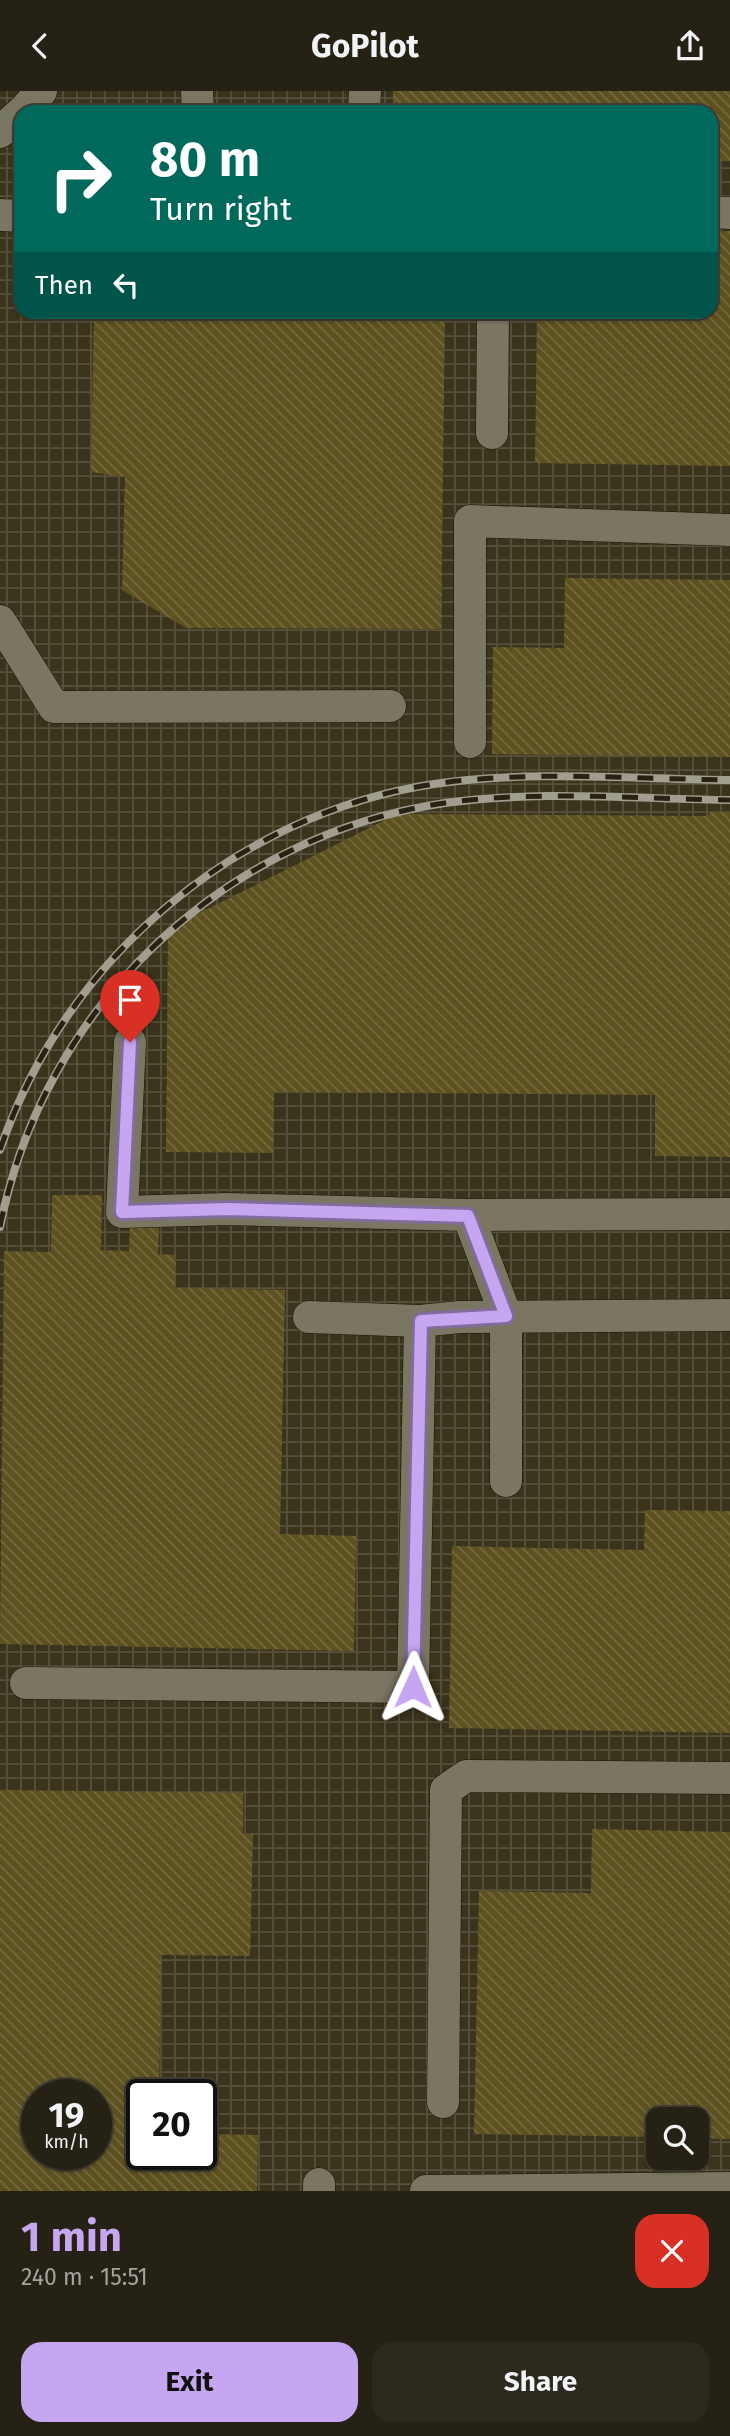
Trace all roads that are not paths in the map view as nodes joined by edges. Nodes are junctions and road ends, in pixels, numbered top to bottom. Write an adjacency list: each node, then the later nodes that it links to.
1 (41, 91): 2 (lane)
2 (29, 105)
3 (14, 120): 4 (lane)
4 (0, 132)
5 (493, 319): 6 (lane)
6 (492, 433)
7 (730, 530): 10 (lane)
8 (0, 621): 9 (lane)
9 (390, 706)
10 (470, 742)
11 (130, 1042): 13 (lane)
12 (730, 1214): 13 (lane)
13 (468, 1216): 15 (lane)
14 (730, 1315): 15 (lane)
15 (506, 1316): 17 (lane); 18 (lane)
16 (309, 1317): 17 (lane)
17 (421, 1321): 19 (lane)
18 (506, 1481)
19 (26, 1683)
20 (730, 1778): 21 (lane)
21 (443, 2102)
22 (730, 2188): 23 (lane)
23 (426, 2191)

